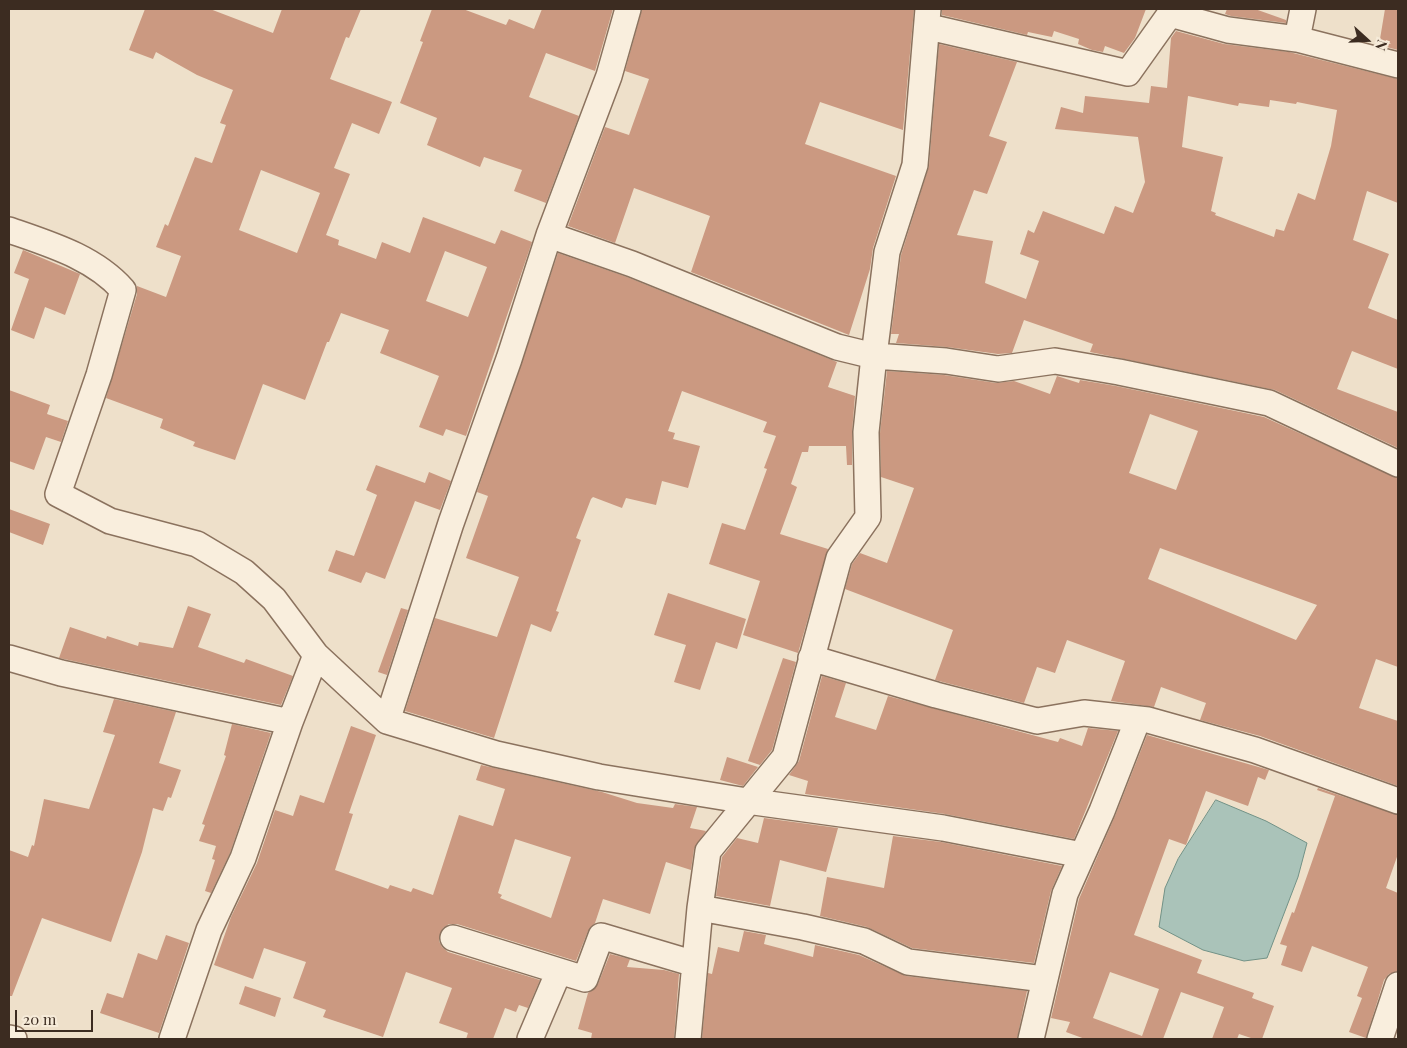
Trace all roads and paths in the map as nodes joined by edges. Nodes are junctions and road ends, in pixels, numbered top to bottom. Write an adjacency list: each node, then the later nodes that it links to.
1 (628, 9): 7 (street)
2 (1303, 9): 4 (street)
3 (928, 18): 4 (street); 8 (street)
4 (1297, 39): 5 (street)
5 (1398, 65)
6 (9, 230): 10 (street)
7 (549, 235): 8 (street); 14 (street)
8 (874, 356): 9 (street); 12 (street)
9 (1398, 464)
10 (316, 655): 14 (street); 15 (street)
11 (9, 658): 15 (street)
12 (811, 658): 13 (street); 17 (street)
13 (1138, 719): 16 (street); 18 (street)
14 (388, 721): 17 (street)
15 (290, 722): 28 (street)
16 (1398, 800)
17 (746, 801): 18 (street); 19 (street)
18 (1082, 855): 23 (street)
19 (700, 908): 21 (street); 23 (street)
20 (453, 938): 22 (street)
21 (695, 964): 22 (street); 30 (street)
22 (559, 971): 29 (street)
23 (1044, 979): 25 (street)
24 (1398, 985): 31 (street)
25 (1038, 1037)
26 (9, 1038): 27 (street)
27 (14, 1039)
28 (172, 1039)
29 (530, 1039)
30 (688, 1039)
31 (1380, 1039)

